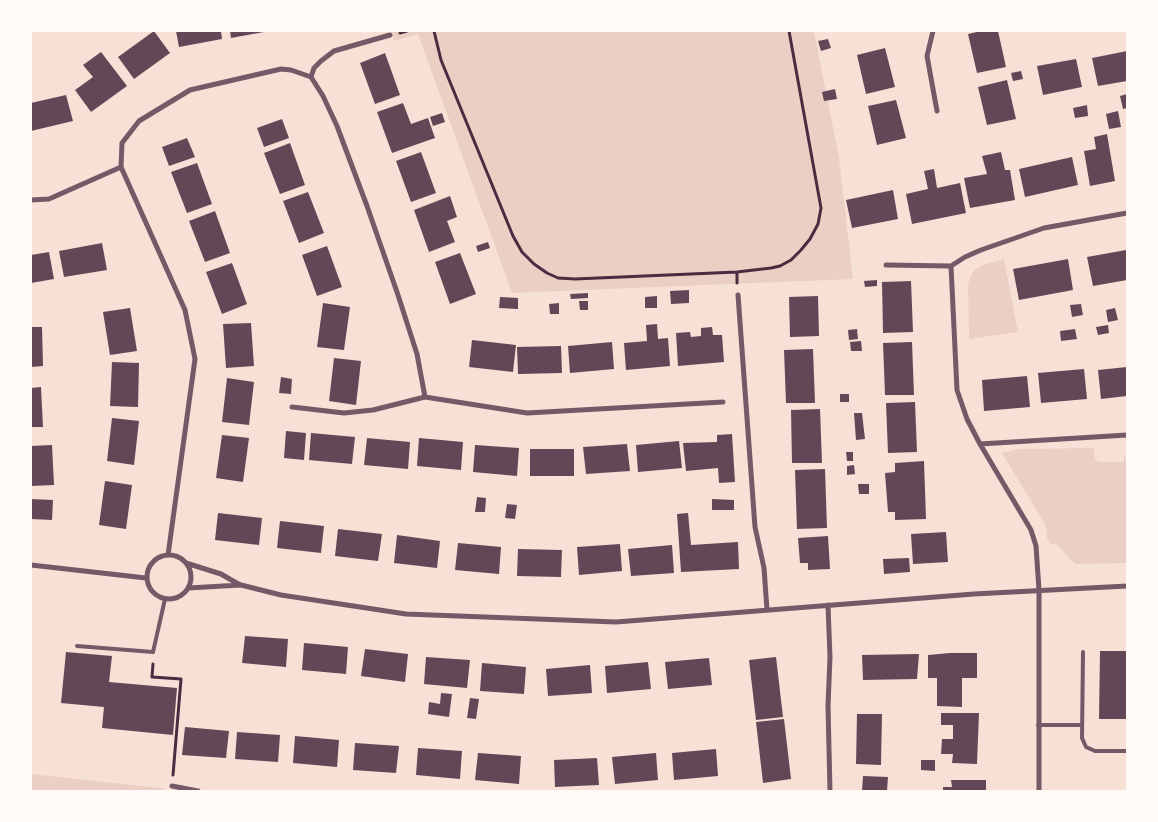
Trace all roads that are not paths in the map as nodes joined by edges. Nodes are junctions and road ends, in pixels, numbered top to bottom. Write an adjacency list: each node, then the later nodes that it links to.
1 (933, 31): 4 (street)
2 (390, 35): 3 (street)
3 (310, 77): 5 (street); 11 (street)
4 (937, 111)
5 (121, 167): 6 (street); 16 (street)
6 (31, 200)
7 (1127, 213): 9 (street)
8 (886, 265): 9 (street)
9 (951, 266): 15 (street)
10 (738, 295): 26 (street)
11 (425, 397): 12 (street); 13 (street)
12 (723, 402)
13 (292, 407)
14 (1127, 435): 15 (street)
15 (980, 444): 23 (street)
16 (168, 555): 17 (street); 19 (street)
17 (185, 562): 20 (street); 22 (street)
18 (31, 565): 19 (street)
19 (146, 578): 24 (street)
20 (240, 585): 22 (street); 26 (street)
21 (1127, 586): 23 (street)
22 (188, 588): 24 (street)
23 (1040, 590): 25 (street); 29 (street)
24 (165, 599): 27 (lane)
25 (828, 605): 26 (street); 34 (street)
26 (767, 610)
27 (76, 646)
28 (1082, 652): 30 (lane)
29 (1038, 725): 30 (lane); 35 (street)
30 (1082, 725): 31 (lane)
31 (1127, 751)
32 (172, 786): 33 (street)
33 (198, 791)
34 (830, 791)
35 (1039, 791)

